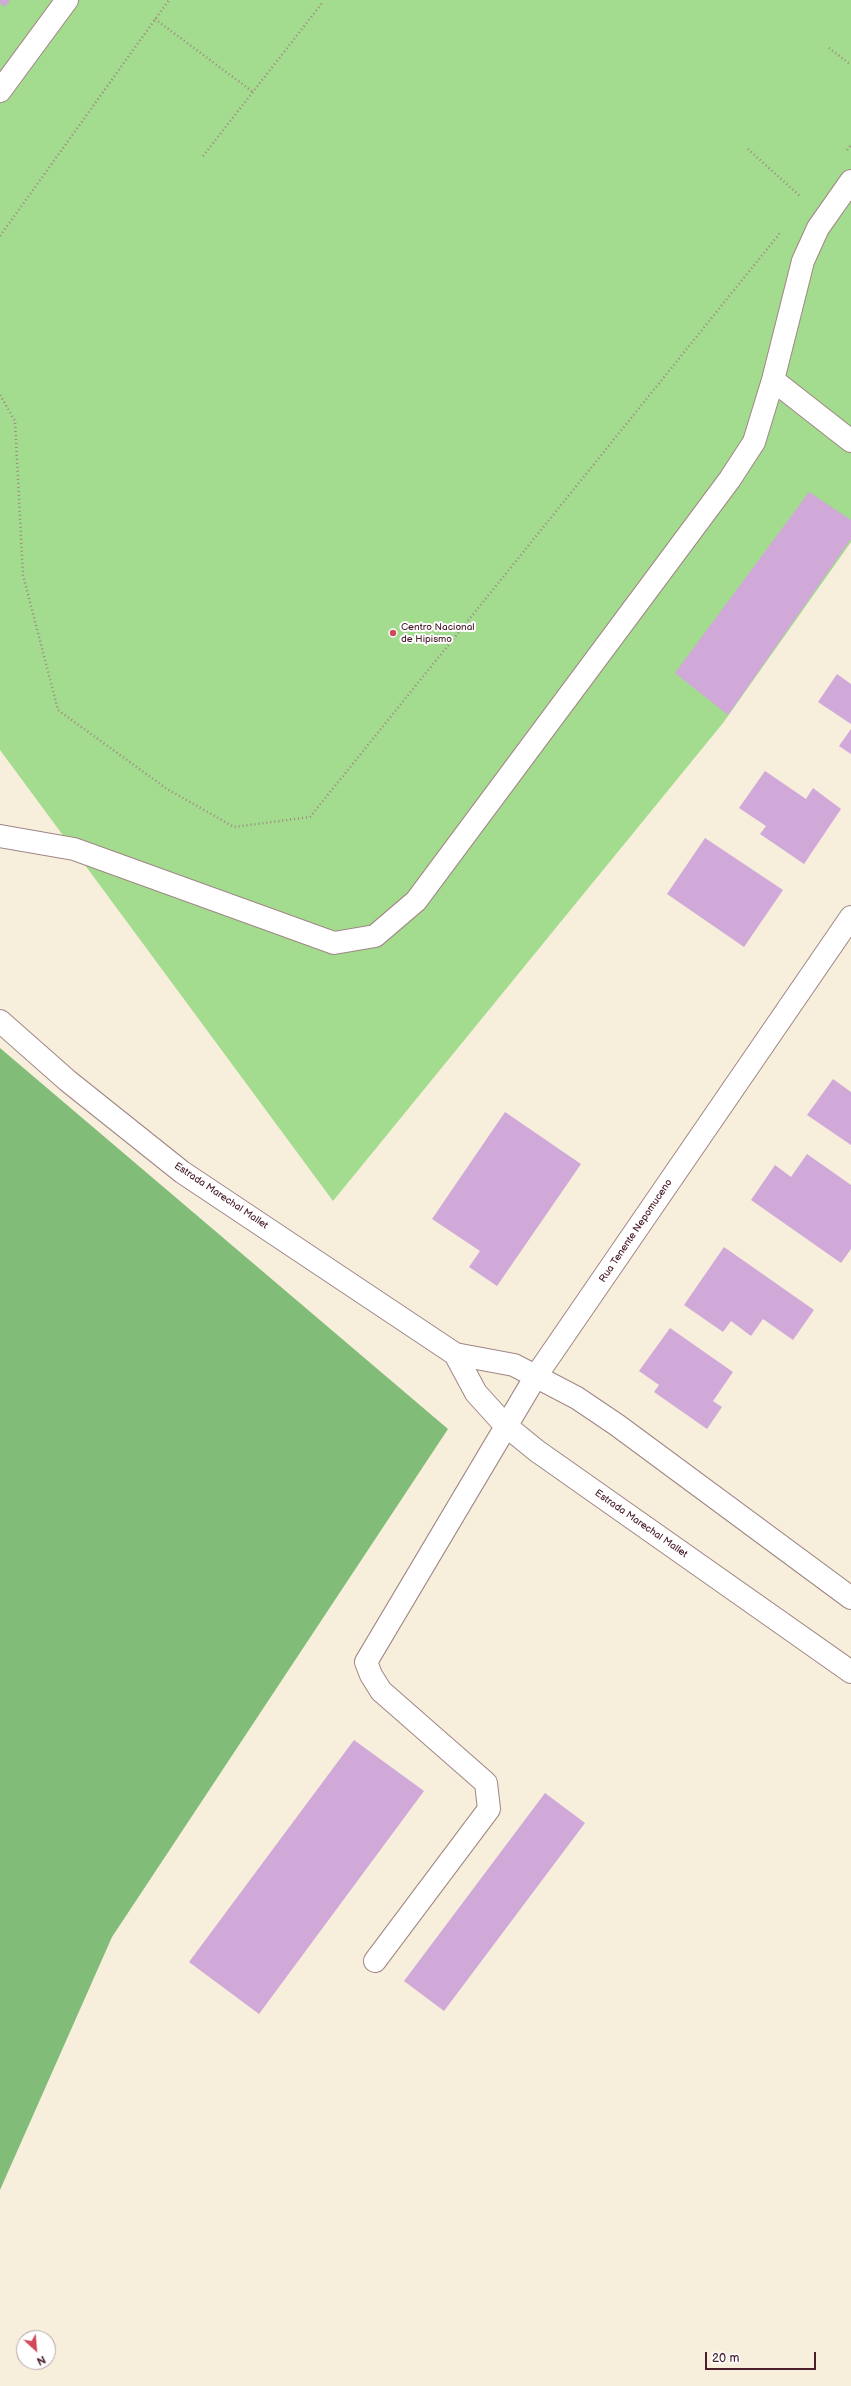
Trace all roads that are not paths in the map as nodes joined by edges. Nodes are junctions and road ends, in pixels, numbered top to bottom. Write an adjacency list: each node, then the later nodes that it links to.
1 (67, 0): 2 (street)
2 (0, 91)
3 (851, 181): 4 (street)
4 (773, 380): 5 (street); 6 (street)
5 (851, 441)
6 (0, 836)
7 (851, 917): 10 (street, Rua Tenente Nepomuceno)
8 (0, 1021): 9 (street, Estrada Marechal Mallet)
9 (455, 1354): 10 (street, Estrada Marechal Mallet); 11 (street, Estrada Marechal Mallet)
10 (536, 1376): 11 (street, Rua Tenente Nepomuceno); 12 (street, Estrada Marechal Mallet)
11 (505, 1425): 13 (street, Estrada Marechal Mallet); 14 (street, Rua Tenente Nepomuceno)
12 (851, 1598)
13 (851, 1672)
14 (376, 1960)

